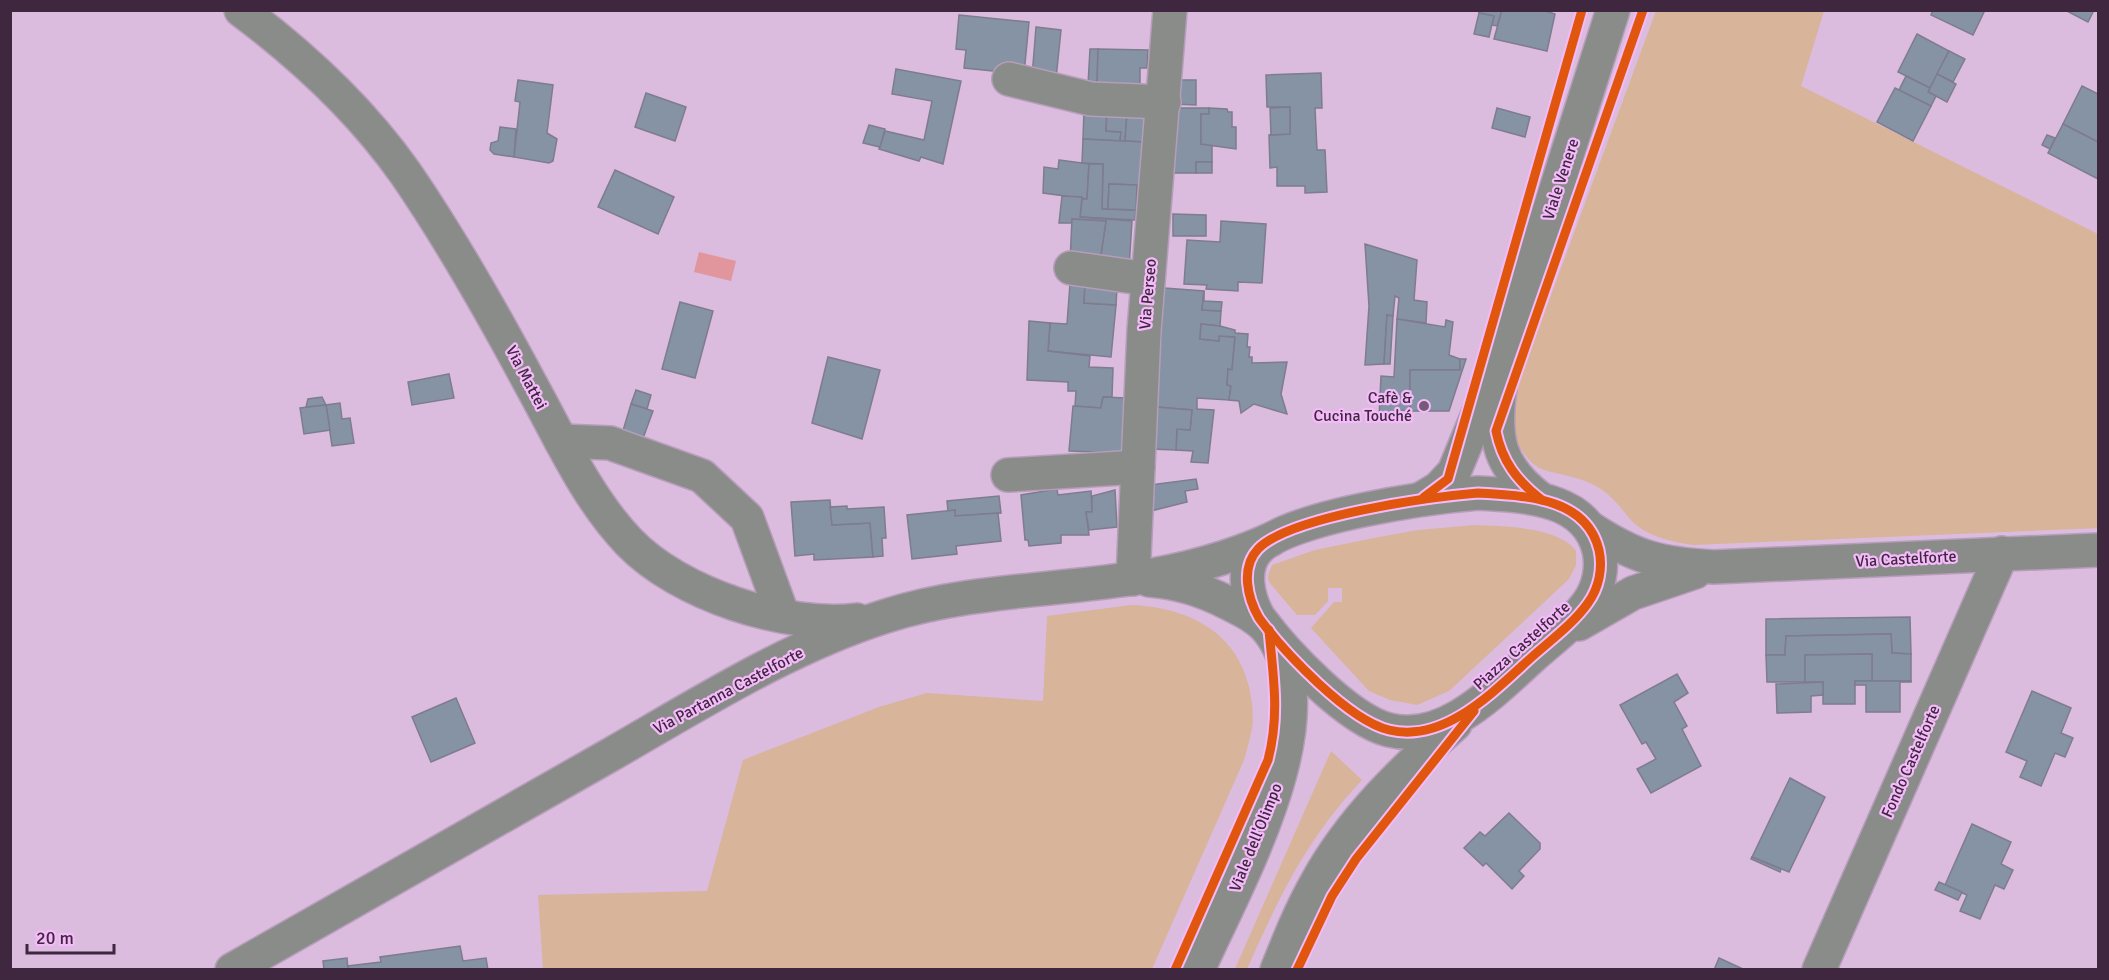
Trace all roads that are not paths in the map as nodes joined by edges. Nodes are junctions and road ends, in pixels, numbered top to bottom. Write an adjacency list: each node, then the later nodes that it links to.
1 (241, 10): 9 (street, Via Mattei)
2 (1170, 10): 5 (street, Via Perseo)
3 (1613, 10): 8 (street, Viale Venere)
4 (1010, 79): 5 (street)
5 (1164, 102): 7 (street, Via Perseo)
6 (1071, 268): 7 (street)
7 (1148, 279): 10 (street, Via Perseo)
8 (1506, 347): 12 (street, Viale Venere); 13 (street, Viale Venere)
9 (561, 441): 20 (street, Via Mattei); 20 (street)
10 (1138, 467): 11 (street); 19 (street, Via Perseo)
11 (1008, 475)
12 (1421, 499): 13 (street, Piazza Castelforte); 15 (street, Piazza Castelforte)
13 (1542, 500): 14 (street, Piazza Castelforte)
14 (1590, 528): 18 (street, Via Castelforte); 23 (street, Piazza Castelforte)
15 (1272, 539): 19 (street, Via Partanna Castelforte); 22 (street, Piazza Castelforte)
16 (2098, 549): 17 (street, Via Castelforte)
17 (2002, 553): 18 (street, Via Castelforte); 28 (street, Fondo Castelforte)
18 (1714, 567): 23 (street, Via Castelforte)
19 (1133, 579): 21 (street, Via Partanna Castelforte); 22 (street)
20 (783, 616): 21 (street, Via Mattei)
21 (885, 616): 25 (street, Via Partanna Castelforte)
22 (1269, 630): 24 (street, Piazza Castelforte); 26 (street, Viale dell'Olimpo)
23 (1545, 645): 24 (street, Piazza Castelforte)
24 (1481, 702): 27 (street)
25 (232, 969)
26 (1198, 969)
27 (1277, 969)
28 (1819, 969)

